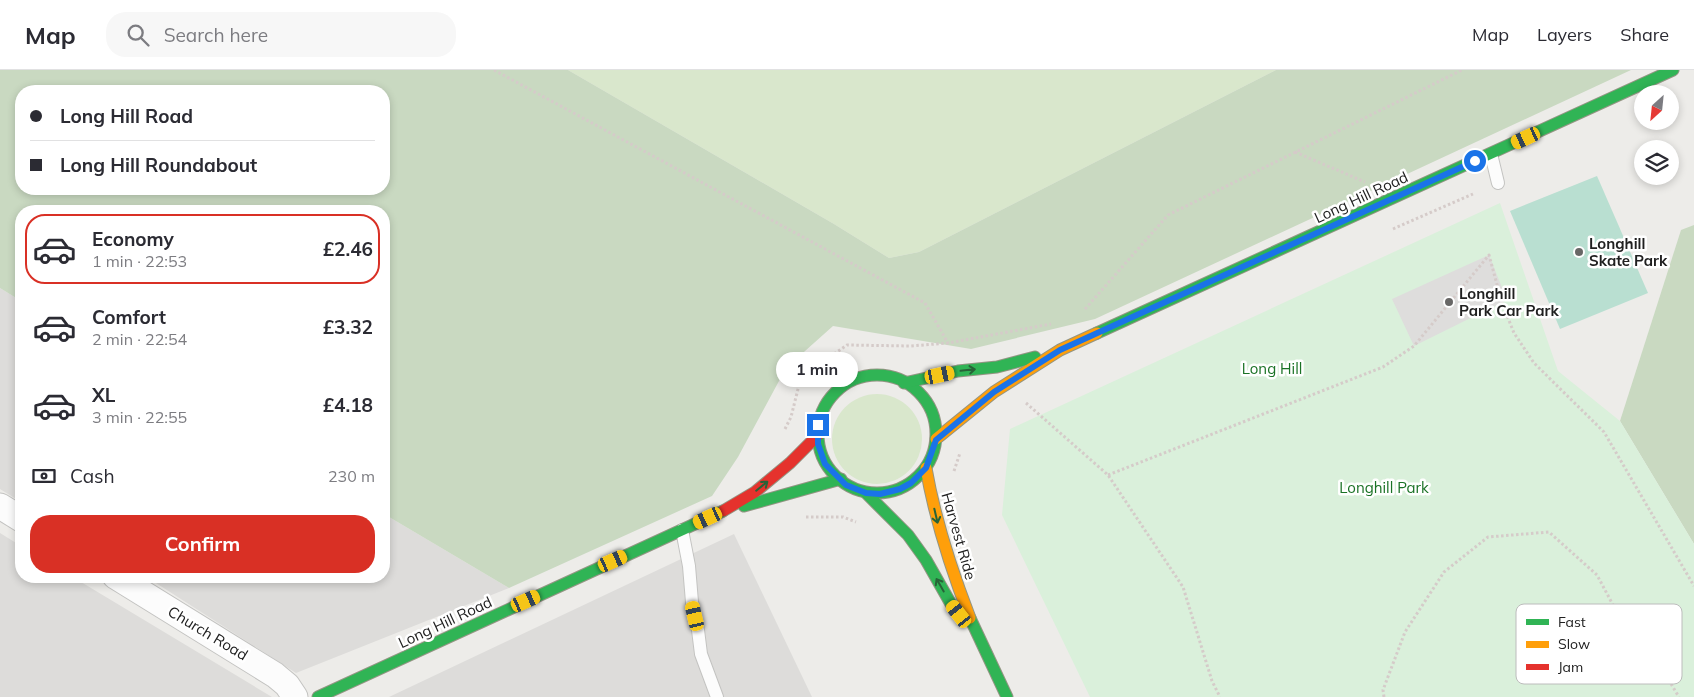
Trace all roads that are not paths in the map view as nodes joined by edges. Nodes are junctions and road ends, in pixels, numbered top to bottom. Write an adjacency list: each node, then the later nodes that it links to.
1 (1673, 70): 2 (street, Long Hill Road)
2 (1491, 154): 3 (lane); 4 (street, Long Hill Road)
3 (1498, 183)
4 (1060, 350): 5 (street, Long Hill Road, one-way to 4); 7 (street, Long Hill Road)
5 (904, 383): 6 (street); 7 (street)
6 (818, 434): 9 (street); 12 (street, Long Hill Road, one-way to 6)
7 (936, 440): 8 (street)
8 (926, 468): 10 (street); 16 (street, Harvest Ride, one-way to 16)
9 (841, 479): 10 (street); 12 (street, Long Hill Road)
10 (866, 493): 16 (street, Harvest Ride, one-way to 10)
11 (0, 506): 13 (street)
12 (721, 512): 14 (street, Long Hill Road)
13 (15, 515)
14 (682, 530): 18 (street, Long Hill Road); 19 (lane)
15 (126, 583): 17 (street, Church Road)
16 (978, 639): 20 (street, Harvest Ride)
17 (295, 697)
18 (318, 697)
19 (717, 697)
20 (1007, 697)

